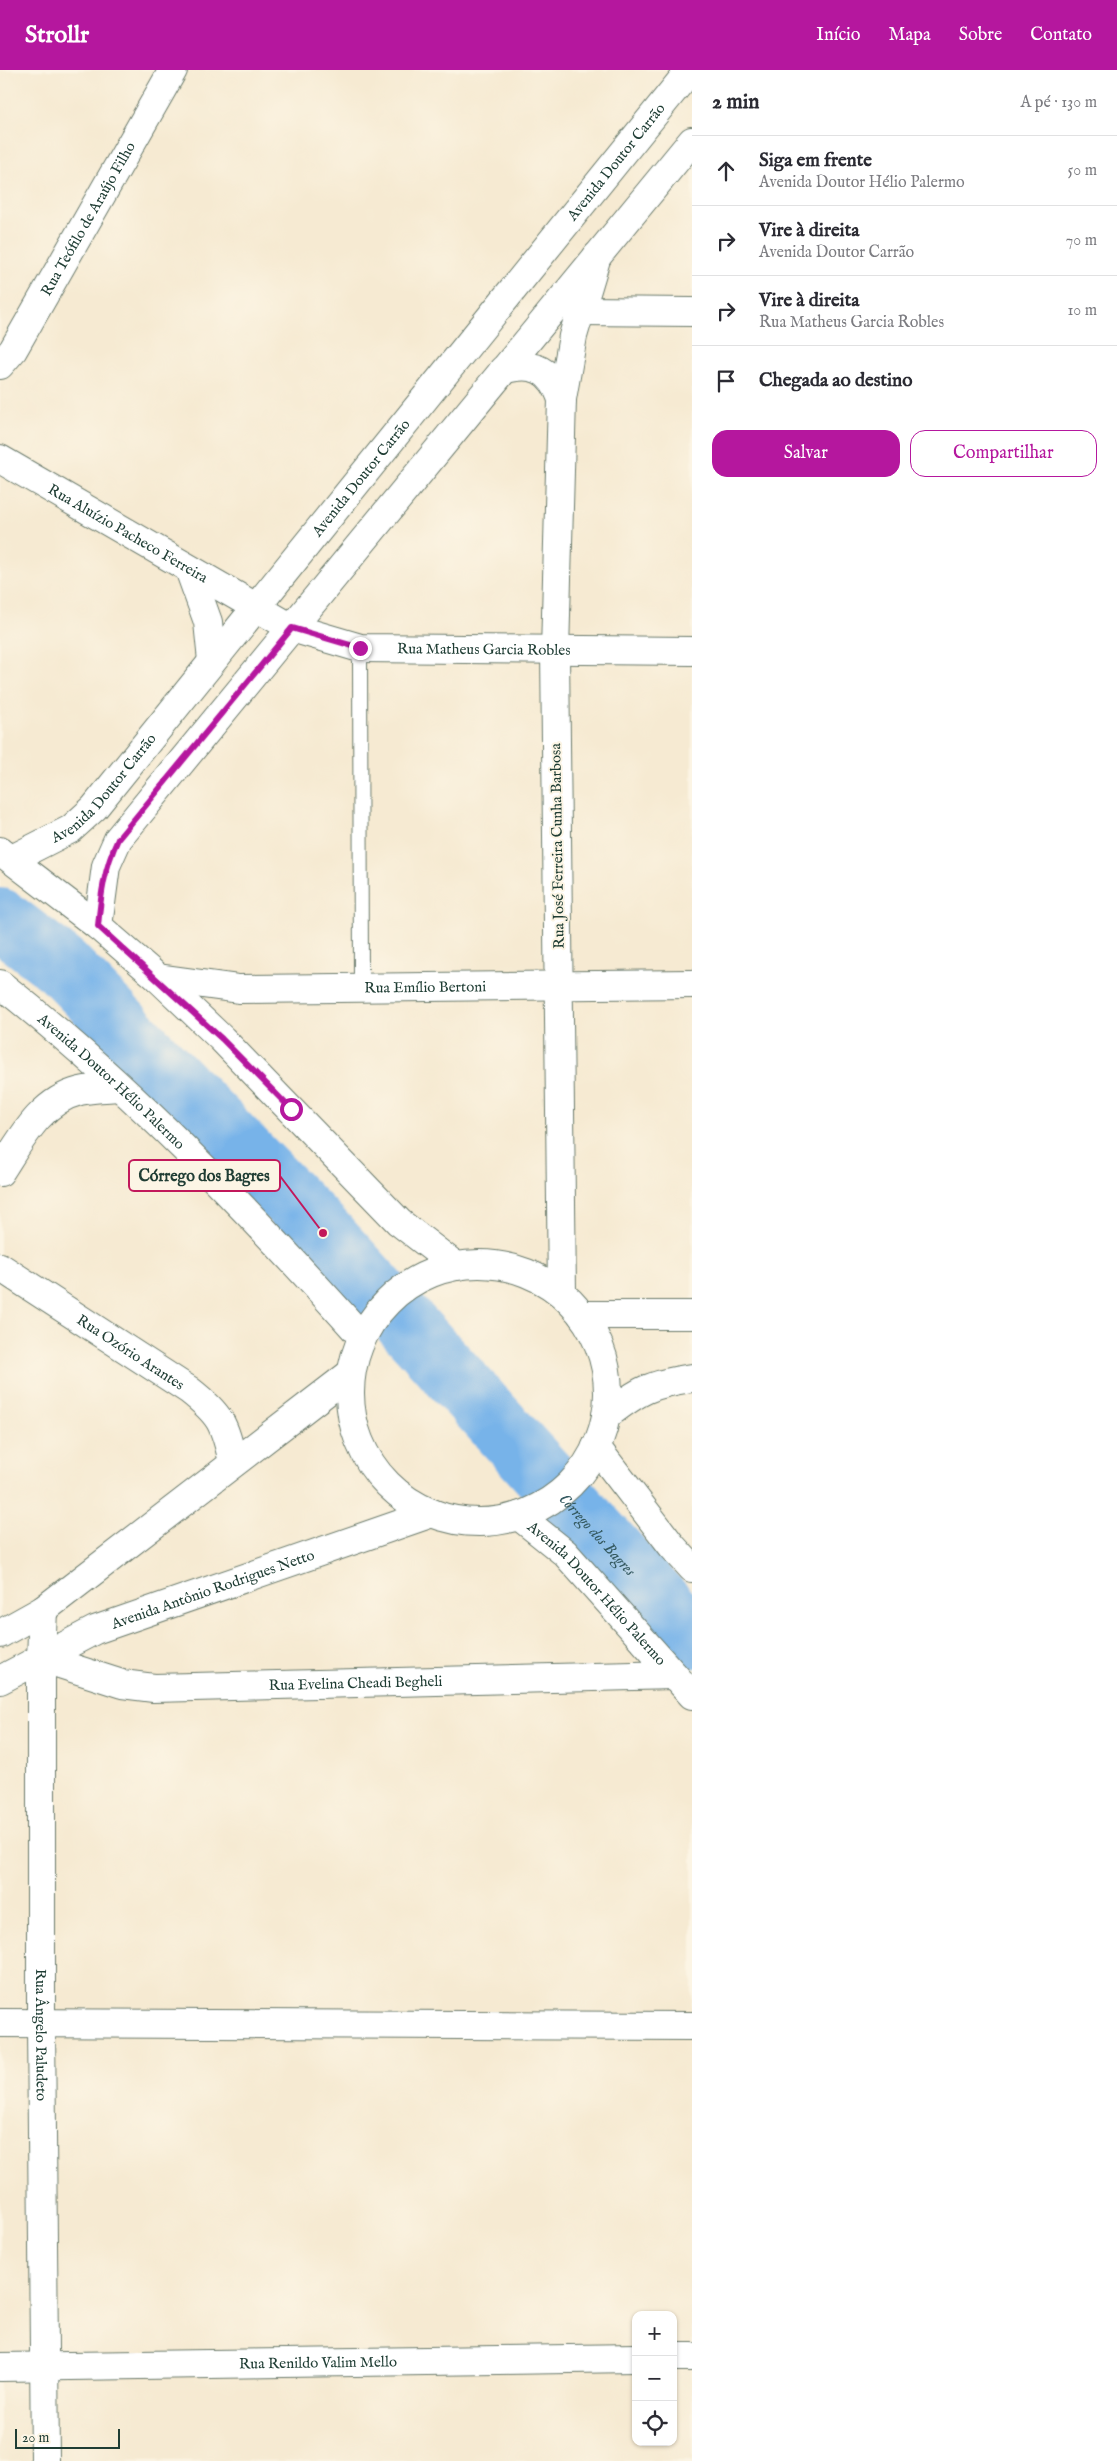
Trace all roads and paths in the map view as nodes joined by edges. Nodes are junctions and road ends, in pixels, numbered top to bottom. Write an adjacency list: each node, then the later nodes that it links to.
1 (173, 70): 7 (street, Rua Teófilo de Araújo Filho)
2 (690, 70): 12 (street, Avenida Doutor Carrão)
3 (692, 142): 4 (street)
4 (597, 256): 5 (street, Rua José Ferreira Cunha Barbosa); 8 (street)
5 (580, 311): 6 (street); 9 (street, Rua José Ferreira Cunha Barbosa)
6 (692, 312)
7 (0, 365)
8 (503, 370): 9 (street); 13 (street)
9 (562, 398): 15 (street, Rua José Ferreira Cunha Barbosa)
10 (0, 459): 11 (street, Rua Aluízio Pacheco Ferreira)
11 (188, 569): 12 (street, Rua Aluízio Pacheco Ferreira); 17 (street)
12 (255, 606): 13 (street, Rua Matheus Garcia Robles); 17 (street, Avenida Doutor Carrão)
13 (292, 628): 14 (street, Rua Matheus Garcia Robles); 19 (street)
14 (360, 648): 15 (street, Rua Matheus Garcia Robles); 24 (lane)
15 (555, 651): 16 (street, Rua Matheus Garcia Robles); 23 (street, Rua José Ferreira Cunha Barbosa)
16 (692, 651)
17 (212, 661): 18 (street, Avenida Doutor Carrão)
18 (6, 855): 19 (street)
19 (98, 926): 20 (street)
20 (158, 978): 24 (street, Rua Emílio Bertoni); 27 (street)
21 (0, 984): 25 (street, Avenida Doutor Hélio Palermo)
22 (692, 984): 23 (street, Rua Emílio Bertoni)
23 (559, 986): 24 (street, Rua Emílio Bertoni); 29 (street, Rua José Ferreira Cunha Barbosa)
24 (361, 988)
25 (119, 1087): 26 (street); 32 (street, Avenida Doutor Hélio Palermo)
26 (0, 1172)
27 (456, 1266): 29 (street); 32 (street)
28 (0, 1267): 37 (street, Rua Ozório Arantes)
29 (562, 1294): 30 (street)
30 (582, 1315): 31 (street); 35 (street)
31 (692, 1315)
32 (367, 1329): 33 (street)
33 (351, 1373): 37 (street); 38 (street)
34 (692, 1378): 35 (street)
35 (606, 1416): 36 (street)
36 (590, 1458): 39 (street); 40 (street)
37 (234, 1462): 41 (street)
38 (432, 1513): 39 (street); 43 (street, Avenida Antônio Rodrigues Netto)
39 (519, 1516): 44 (street, Avenida Doutor Hélio Palermo)
40 (692, 1568)
41 (43, 1610): 42 (street); 43 (street, Rua Ângelo Paludeto)
42 (0, 1634)
43 (41, 1658): 44 (street, Rua Evelina Cheadi Begheli); 45 (street, Avenida Antônio Rodrigues Netto); 48 (street, Rua Ângelo Paludeto)
44 (674, 1675): 46 (street, Avenida Doutor Hélio Palermo)
45 (0, 1680)
46 (692, 1696)
47 (0, 2023): 48 (street)
48 (41, 2024): 49 (street); 53 (street, Rua Ângelo Paludeto)
49 (692, 2026)
50 (677, 2357): 51 (street)
51 (692, 2357)
52 (632, 2358): 53 (street, Rua Renildo Valim Mello)
53 (46, 2366): 54 (street, Rua Renildo Valim Mello); 55 (street, Rua Ângelo Paludeto)
54 (0, 2367)
55 (46, 2461)

